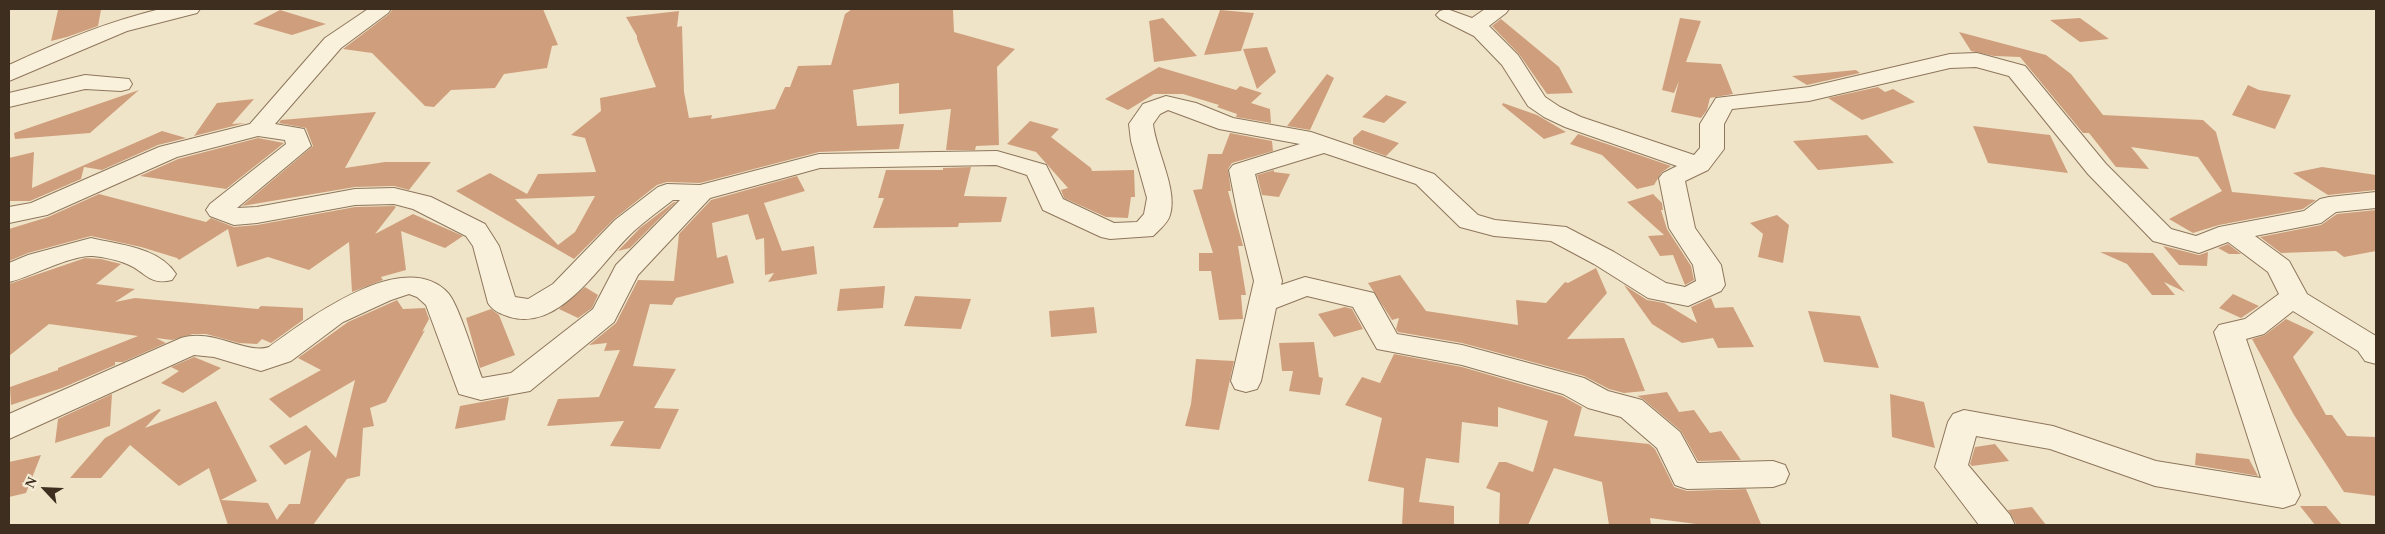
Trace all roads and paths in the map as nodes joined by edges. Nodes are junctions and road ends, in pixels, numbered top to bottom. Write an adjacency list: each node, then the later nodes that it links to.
1 (190, 9): 6 (street)
2 (381, 9): 9 (street)
3 (1499, 9): 5 (street)
4 (1447, 15): 5 (street)
5 (1473, 27): 11 (street)
6 (9, 74)
7 (121, 84): 8 (street)
8 (9, 100)
9 (258, 129): 12 (street); 14 (street)
10 (1324, 145): 11 (street); 12 (street); 19 (street)
11 (1699, 164): 15 (street)
12 (701, 193): 22 (street)
13 (2376, 200): 15 (street)
14 (9, 215)
15 (2232, 232): 18 (street)
16 (9, 273): 17 (street)
17 (162, 274)
18 (2296, 300): 20 (street); 24 (street)
19 (1263, 303): 21 (street); 23 (street)
20 (2376, 354)
21 (1246, 381)
22 (9, 427)
23 (1773, 474)
24 (1998, 525)

